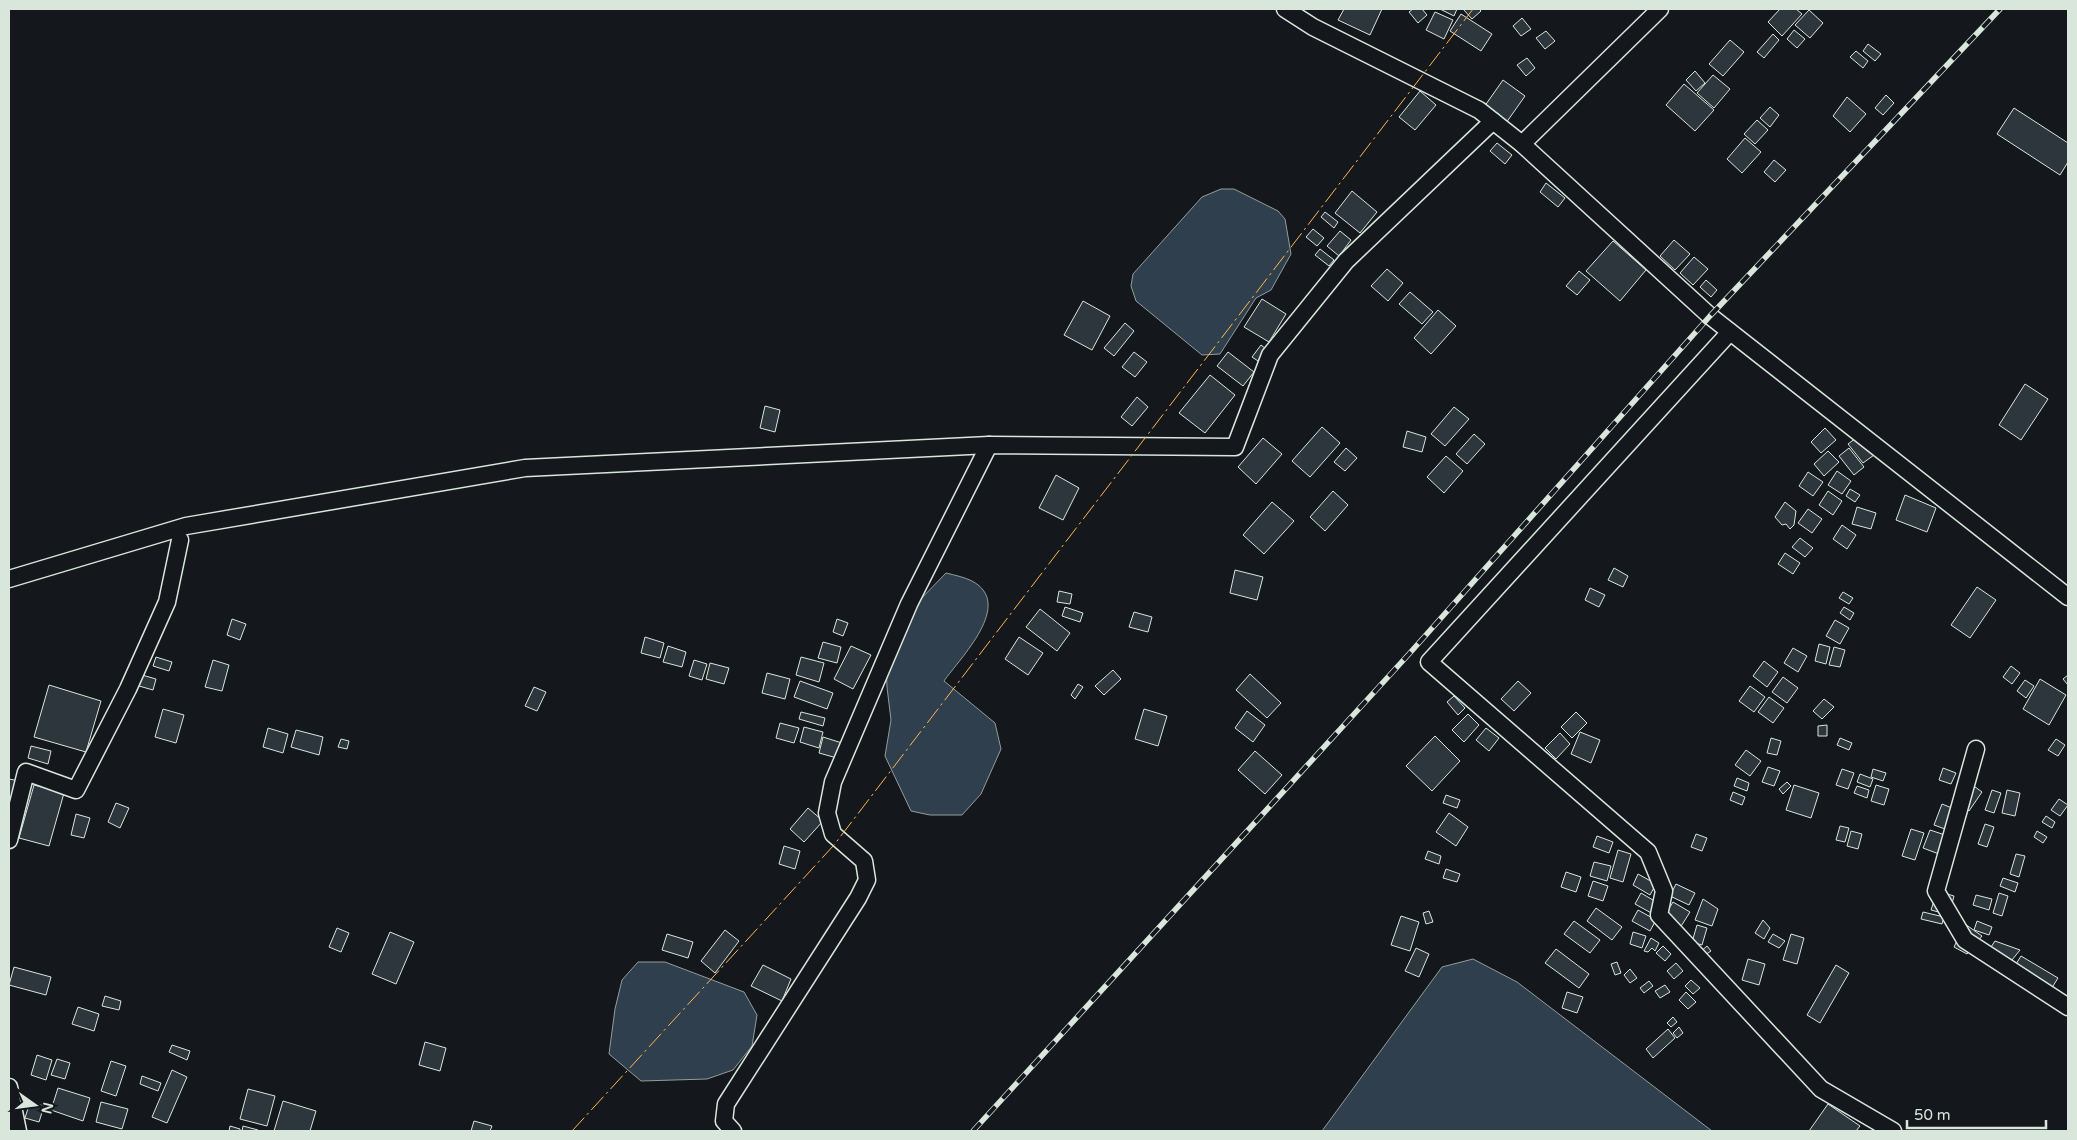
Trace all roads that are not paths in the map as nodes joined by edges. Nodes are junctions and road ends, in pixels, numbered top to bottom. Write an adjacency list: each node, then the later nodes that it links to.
1 (1285, 9): 3 (street)
2 (1660, 9): 4 (street)
3 (1493, 121): 4 (street); 6 (street)
4 (1522, 144): 5 (street)
5 (1730, 332): 9 (street); 16 (street)
6 (989, 445): 8 (street); 15 (street)
7 (180, 540): 11 (street)
8 (9, 579)
9 (2068, 597)
10 (1976, 749): 12 (street)
11 (9, 840)
12 (2068, 1007)
13 (9, 1087): 14 (street)
14 (18, 1131)
15 (733, 1131)
16 (1893, 1131)

